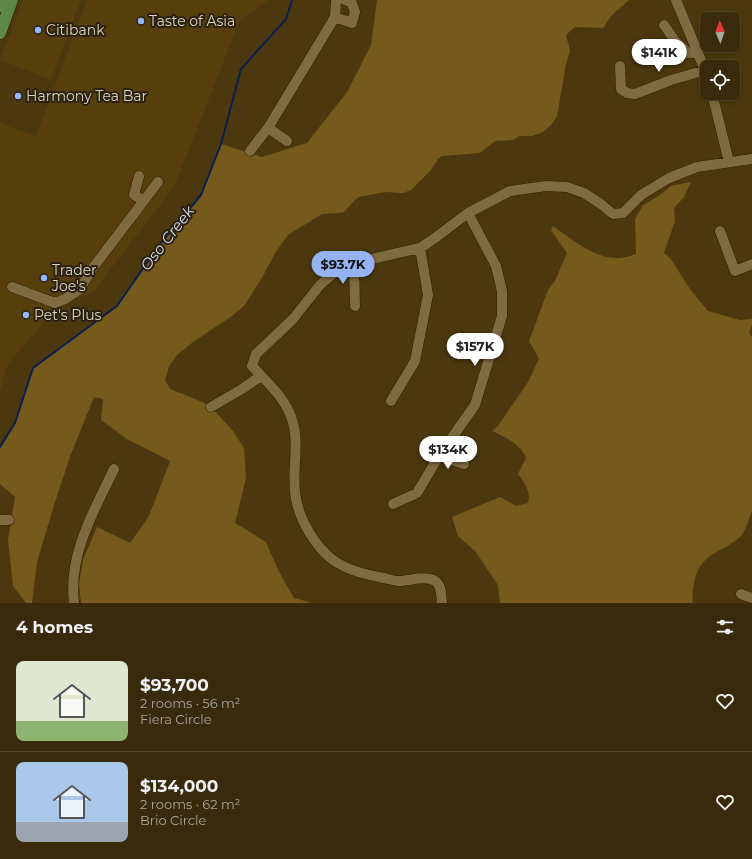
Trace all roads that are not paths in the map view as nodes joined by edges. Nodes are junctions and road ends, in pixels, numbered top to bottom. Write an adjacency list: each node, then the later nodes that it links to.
1 (2, 0): 6 (main road)
2 (12, 0): 9 (main road)
3 (336, 0): 7 (street)
4 (345, 0): 7 (street)
5 (676, 0): 10 (street)
6 (0, 6)
7 (335, 17): 15 (street)
8 (664, 25): 10 (street)
9 (0, 33)
10 (698, 52): 11 (street)
11 (701, 60)
12 (620, 66): 13 (street)
13 (700, 73)
14 (714, 100): 19 (street)
15 (268, 128): 16 (street); 17 (street)
16 (287, 141)
17 (250, 151)
18 (752, 159): 19 (street)
19 (729, 162): 23 (street)
20 (139, 176): 22 (street)
21 (158, 182): 22 (street)
22 (144, 201): 28 (street)
23 (468, 213): 25 (street); 33 (street)
24 (720, 231): 27 (street)
25 (420, 248): 26 (street); 31 (street)
26 (354, 263): 29 (street); 30 (street)
27 (752, 264)
28 (12, 287)
29 (355, 306)
30 (261, 376): 32 (street); 40 (street)
31 (391, 401)
32 (211, 407)
33 (439, 456): 34 (street); 36 (street)
34 (464, 464)
35 (114, 469): 39 (street)
36 (393, 504)
37 (741, 594): 38 (street)
38 (752, 598)
39 (74, 603)
40 (442, 603)

